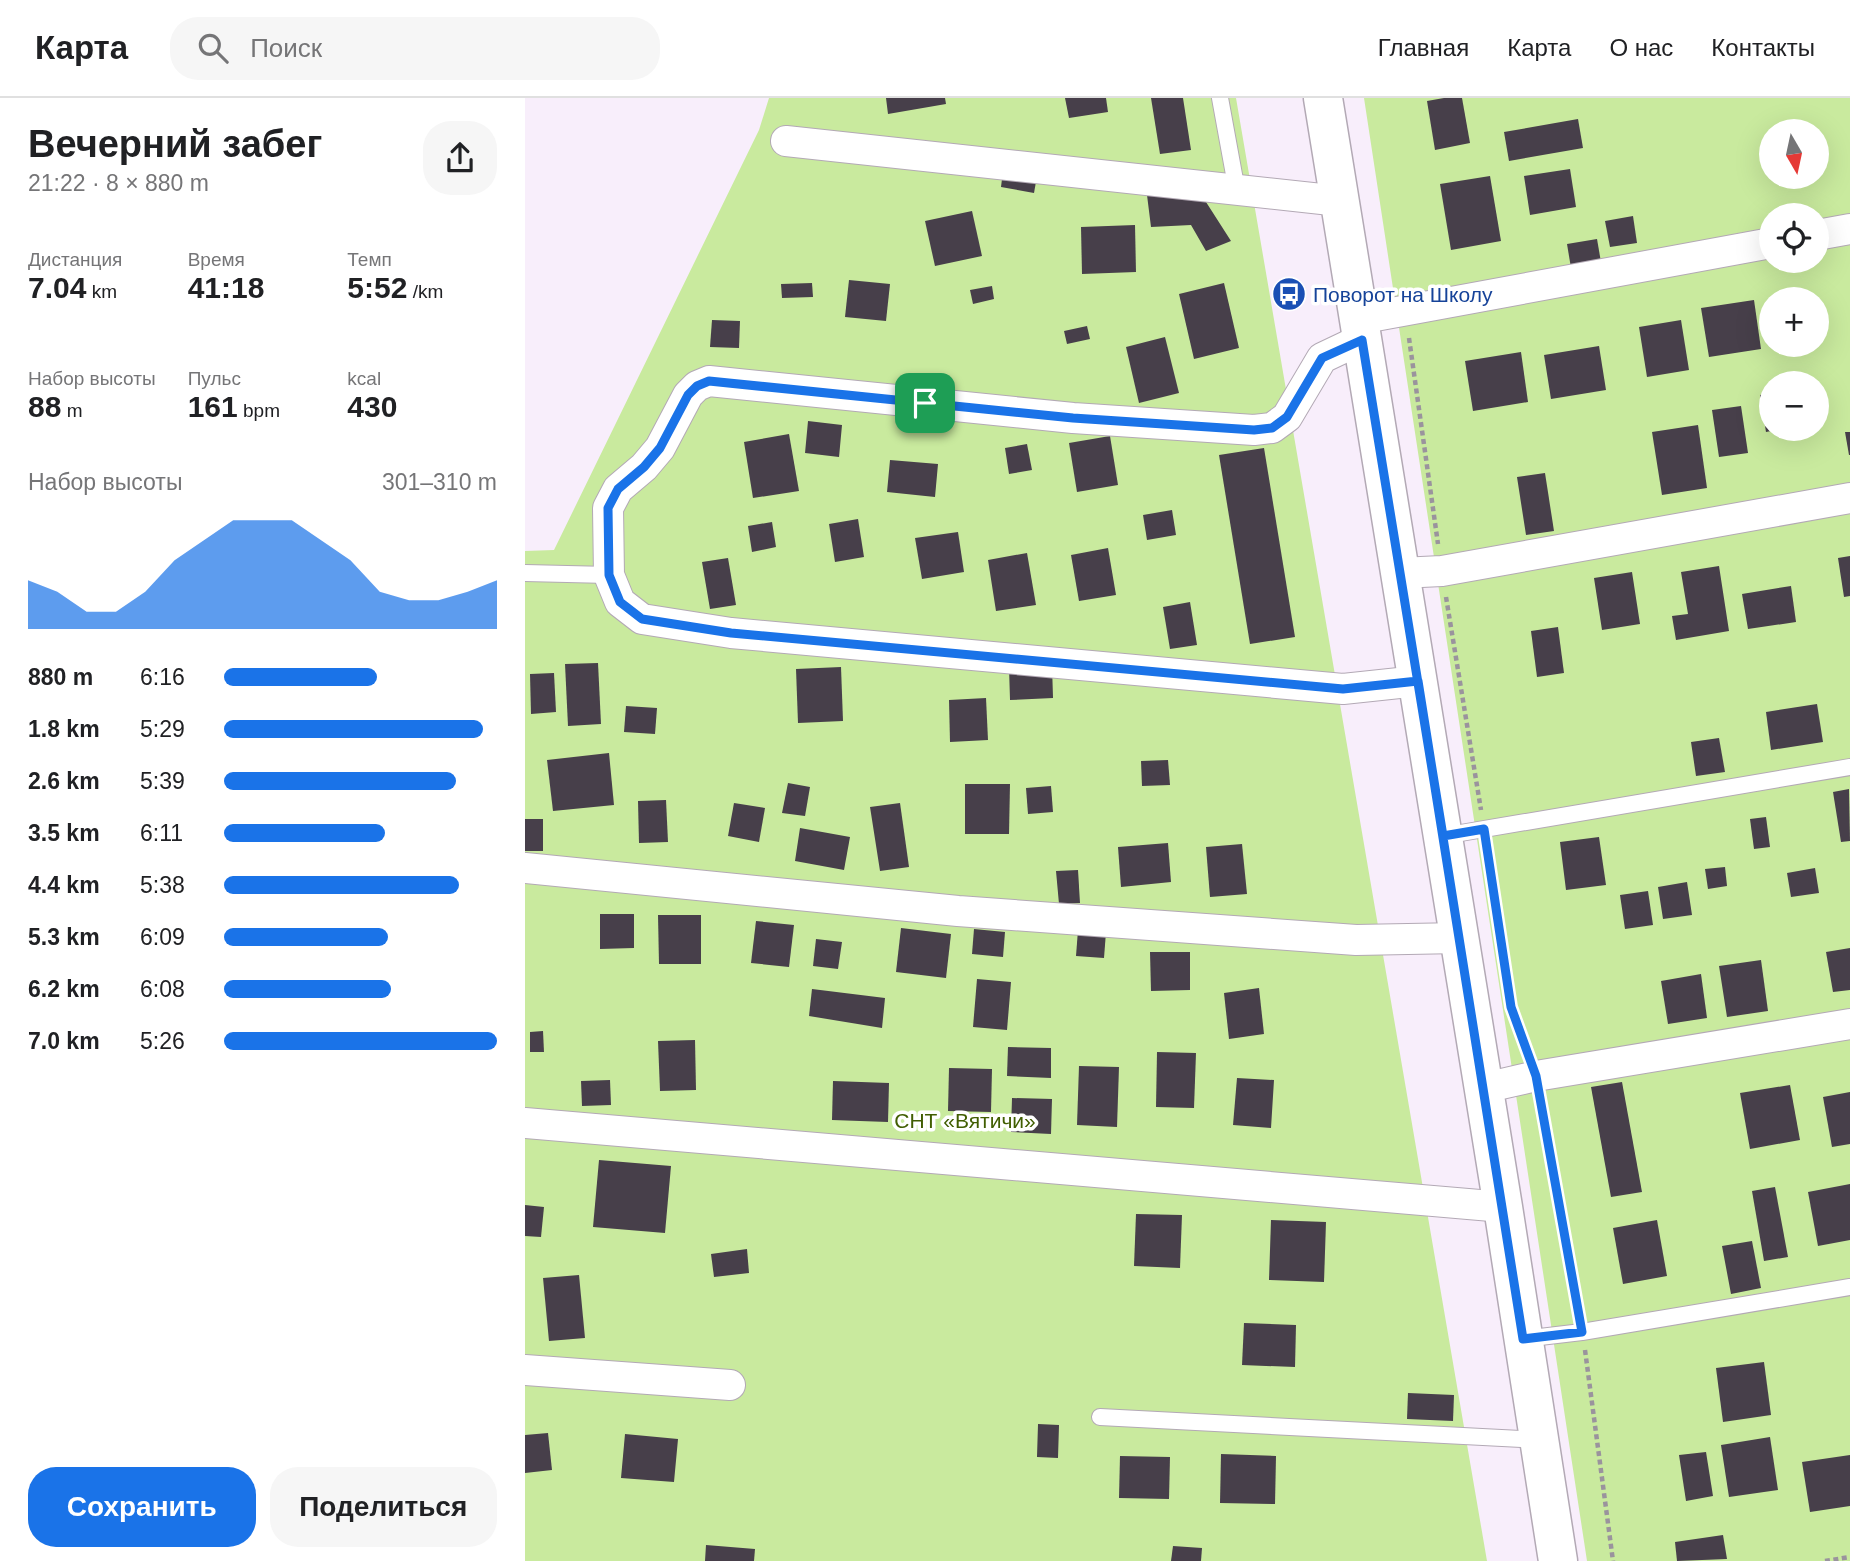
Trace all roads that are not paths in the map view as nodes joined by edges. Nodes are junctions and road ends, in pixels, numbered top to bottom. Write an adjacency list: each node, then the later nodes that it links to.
1 (1220, 98): 4 (lane)
2 (1323, 98): 5 (main road)
3 (786, 141): 4 (street)
4 (1237, 191): 5 (street)
5 (1340, 201): 9 (main road)
6 (1850, 229): 7 (street)
7 (1829, 233)
8 (1759, 246): 9 (street)
9 (1361, 329): 12 (main road); 13 (street)
10 (1850, 498): 12 (street)
11 (525, 573): 13 (lane)
12 (1401, 573): 14 (main road)
13 (609, 575): 14 (street)
14 (1418, 681): 16 (main road)
15 (1850, 767): 16 (lane)
16 (1443, 836): 18 (main road)
17 (525, 868): 18 (street)
18 (1460, 938): 20 (main road)
19 (1850, 1024): 20 (street)
20 (1484, 1088): 22 (main road)
21 (525, 1123): 22 (street)
22 (1503, 1207): 24 (main road)
23 (1850, 1287): 24 (lane)
24 (1523, 1339): 28 (main road)
25 (525, 1370): 26 (street)
26 (730, 1385)
27 (1100, 1417): 28 (lane)
28 (1539, 1440): 29 (main road)
29 (1558, 1561)

